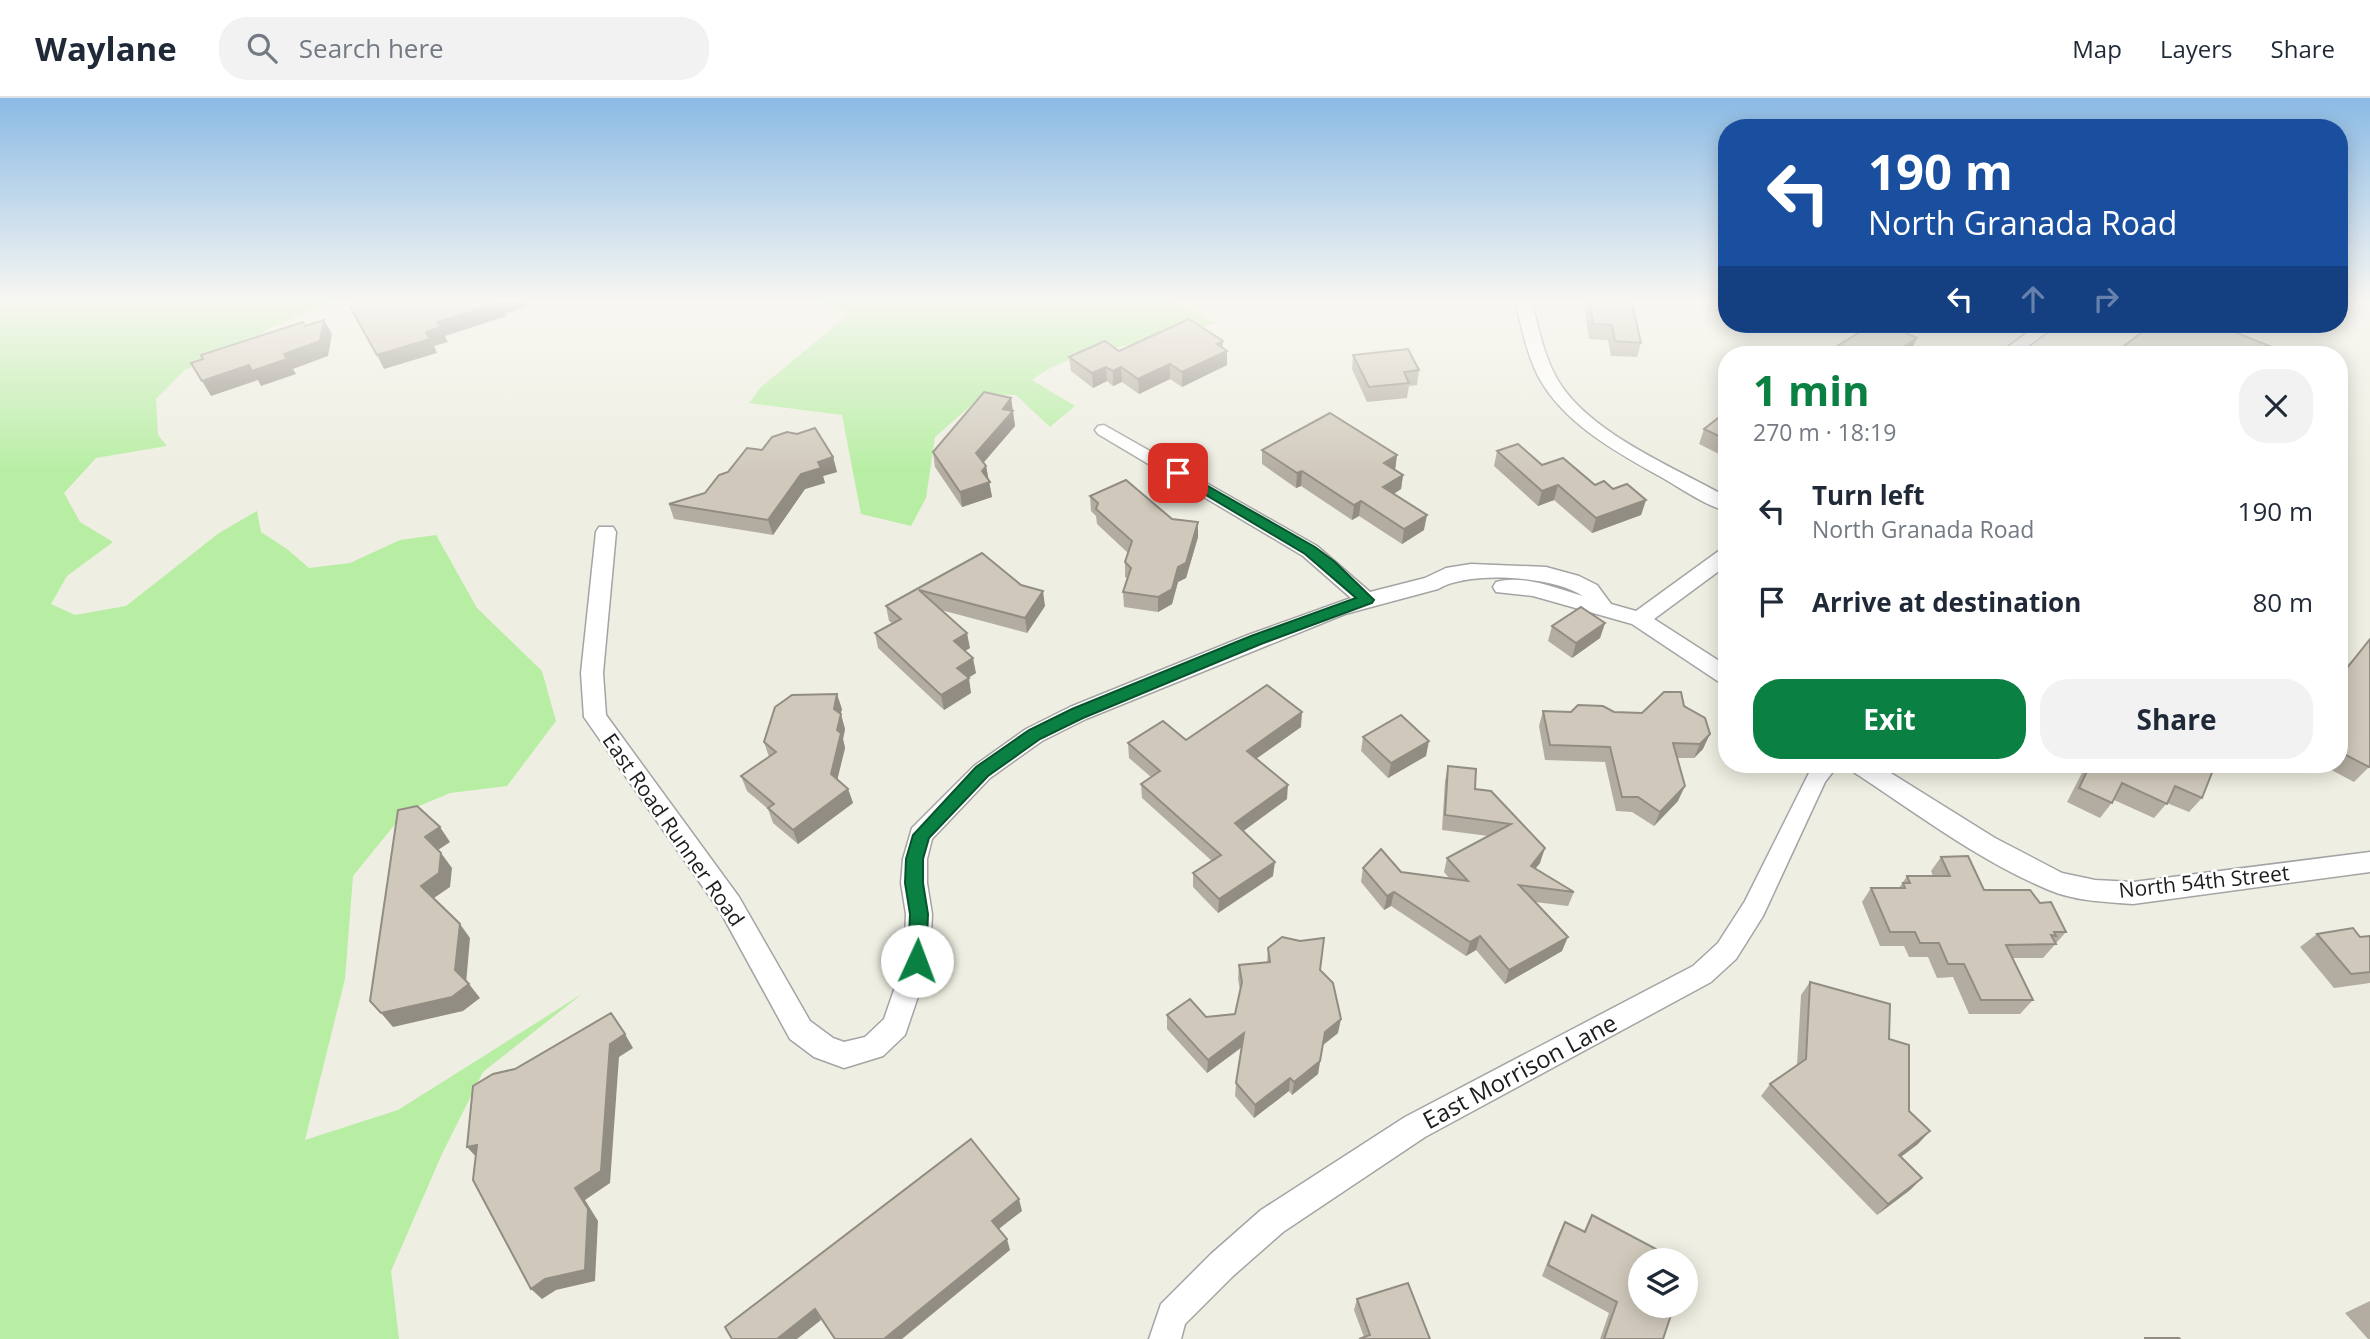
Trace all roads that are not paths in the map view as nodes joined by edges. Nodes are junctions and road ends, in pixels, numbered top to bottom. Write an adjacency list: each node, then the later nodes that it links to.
1 (1541, 357): 3 (street)
2 (1104, 430): 6 (street)
3 (1718, 500)
4 (606, 532): 6 (street, East Road Runner Road)
5 (1718, 562): 7 (street)
6 (1367, 600): 7 (street, East Road Runner Road)
7 (1639, 619): 8 (street)
8 (1718, 670)
9 (1819, 773): 12 (street, East Morrison Lane)
10 (1873, 773): 11 (street, North 54th Street)
11 (2370, 862)
12 (1165, 1339)

